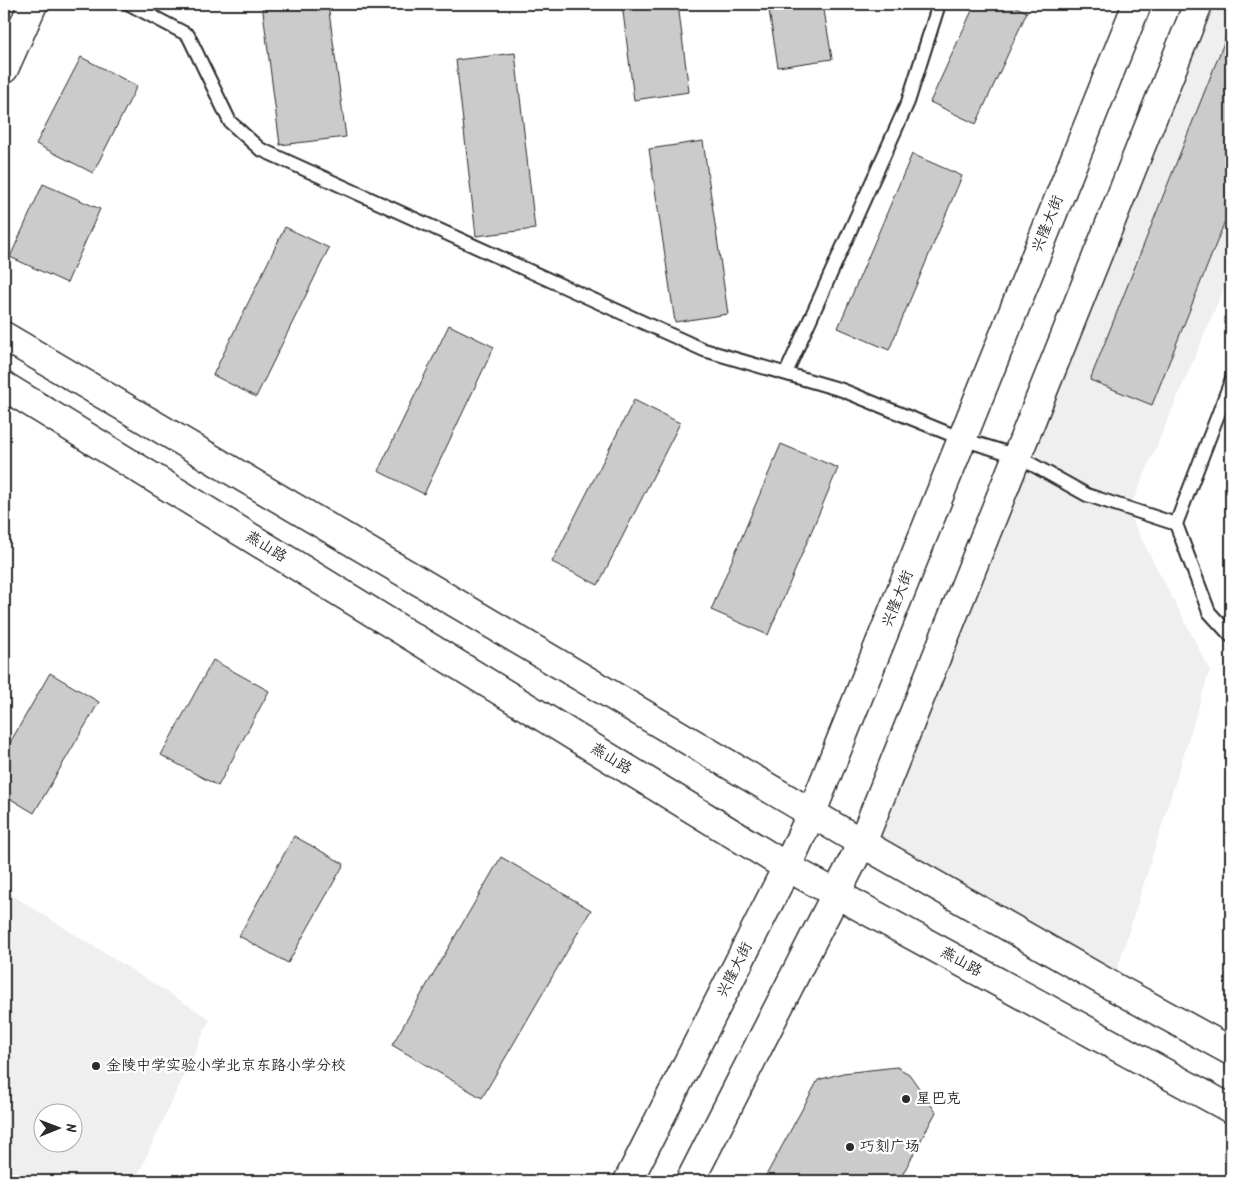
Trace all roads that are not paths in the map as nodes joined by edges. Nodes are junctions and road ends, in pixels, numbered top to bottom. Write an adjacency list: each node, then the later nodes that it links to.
1 (33, 4): 6 (street)
2 (129, 4): 8 (lane)
3 (939, 4): 8 (lane)
4 (1137, 4): 11 (street, 兴隆大街)
5 (1198, 4): 12 (street)
6 (4, 69)
7 (4, 336): 15 (street)
8 (786, 373): 11 (lane)
9 (1231, 381): 13 (lane)
10 (4, 386): 17 (street, 燕山路)
11 (962, 439): 12 (lane); 15 (street, 兴隆大街)
12 (1017, 456): 13 (lane); 16 (street)
13 (1176, 524): 14 (lane)
14 (1231, 636)
15 (812, 812): 16 (street); 17 (street, 兴隆大街)
16 (862, 842): 18 (street); 19 (street)
17 (787, 867): 18 (street, 燕山路); 21 (street, 兴隆大街)
18 (835, 894): 20 (street, 燕山路); 22 (street)
19 (1231, 1051)
20 (1231, 1109)
21 (628, 1181)
22 (690, 1181)

